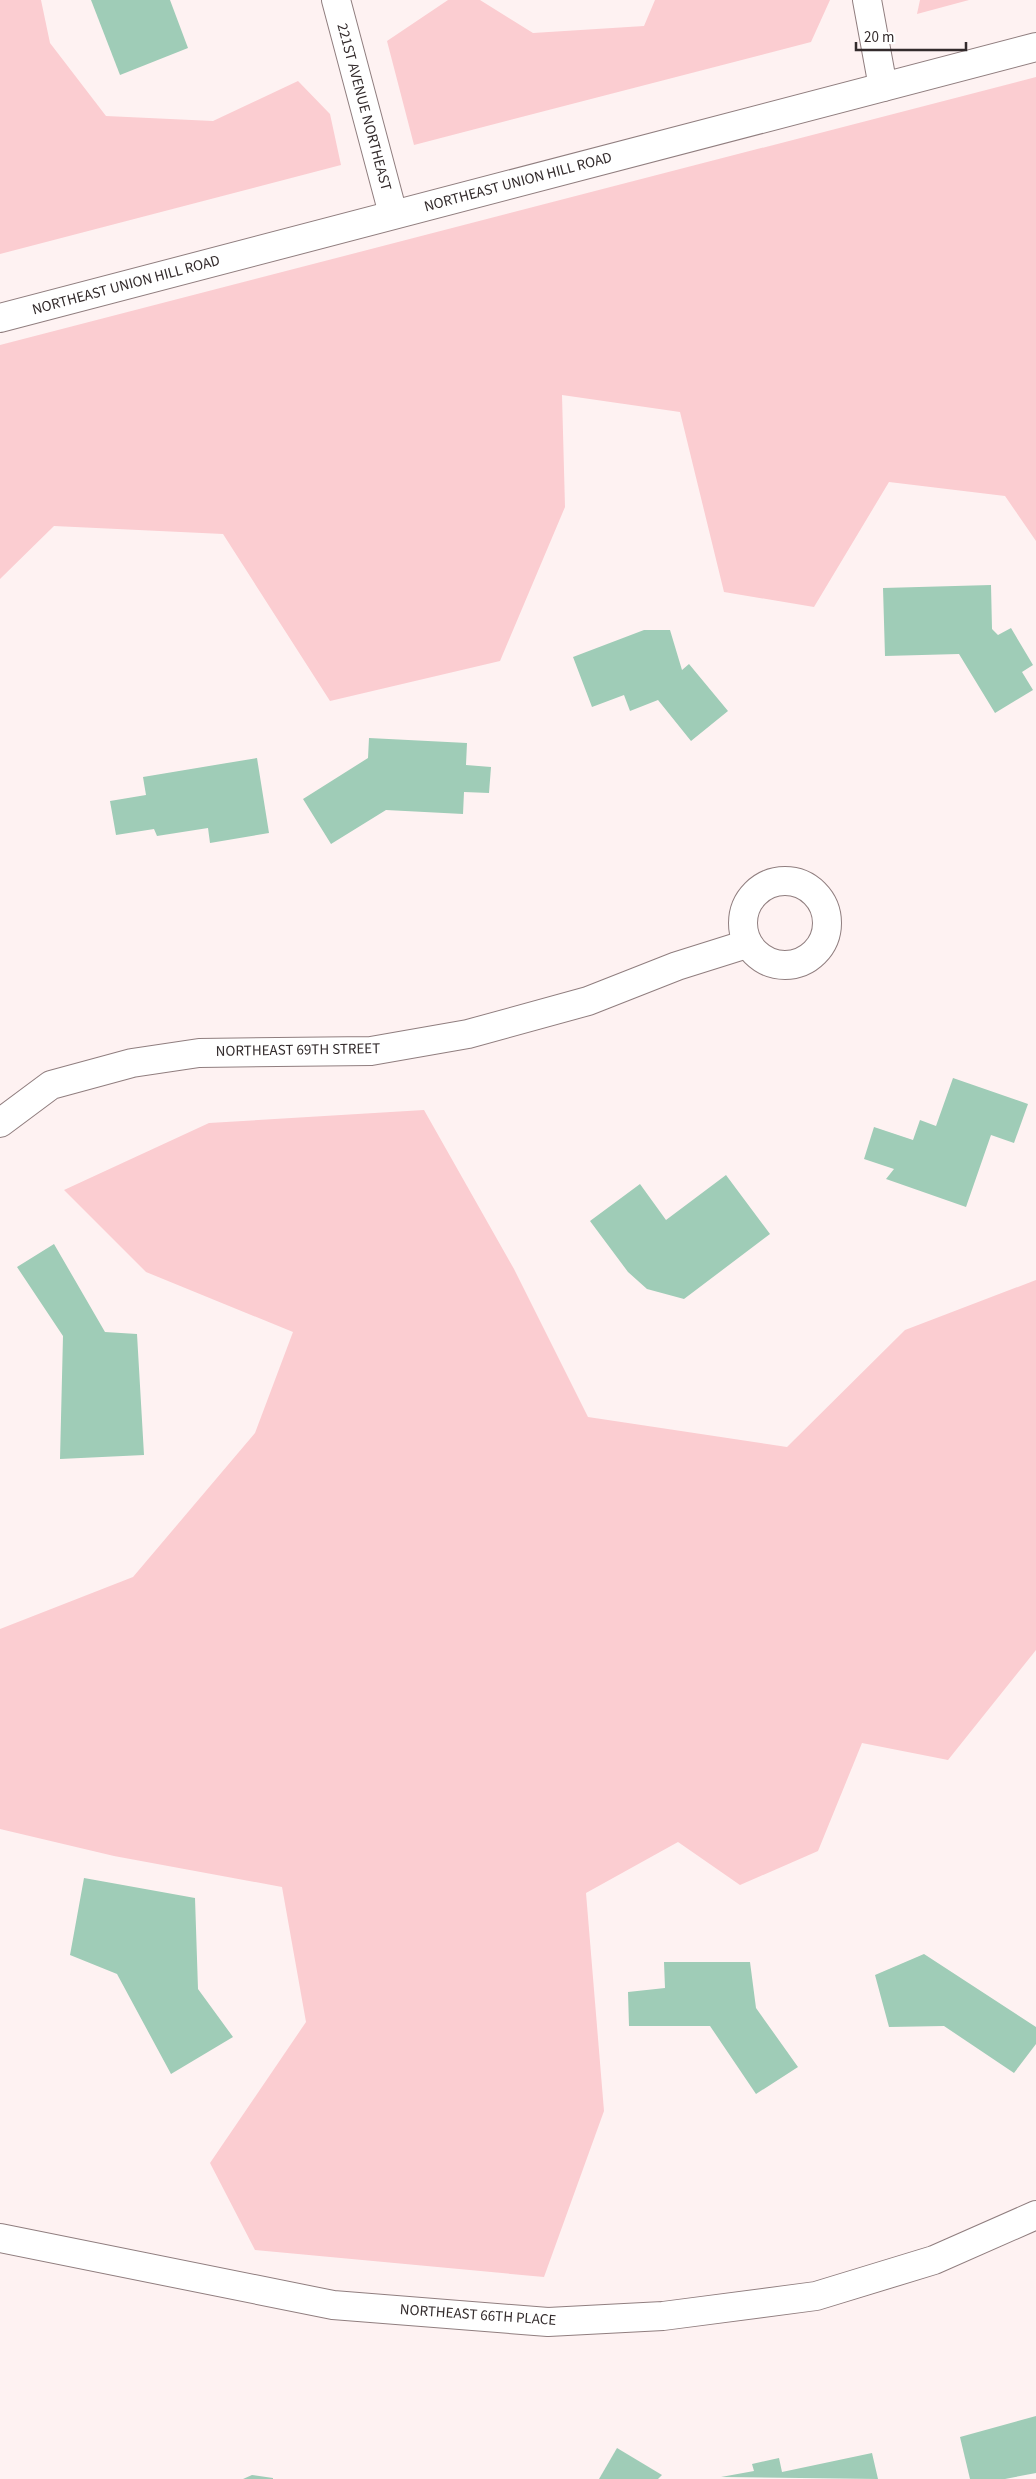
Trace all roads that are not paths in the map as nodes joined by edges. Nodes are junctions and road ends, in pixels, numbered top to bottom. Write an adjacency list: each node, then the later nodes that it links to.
1 (336, 0): 5 (street, 221ST AVENUE NORTHEAST)
2 (867, 0): 4 (street)
3 (1036, 47): 4 (street, NORTHEAST UNION HILL ROAD)
4 (883, 87): 5 (street, NORTHEAST UNION HILL ROAD)
5 (393, 214): 6 (street, NORTHEAST UNION HILL ROAD)
6 (0, 318)
7 (747, 944): 8 (street, NORTHEAST 69TH STREET)
8 (0, 1123)
9 (1036, 2215): 10 (street, NORTHEAST 66TH PLACE)
10 (0, 2238)

